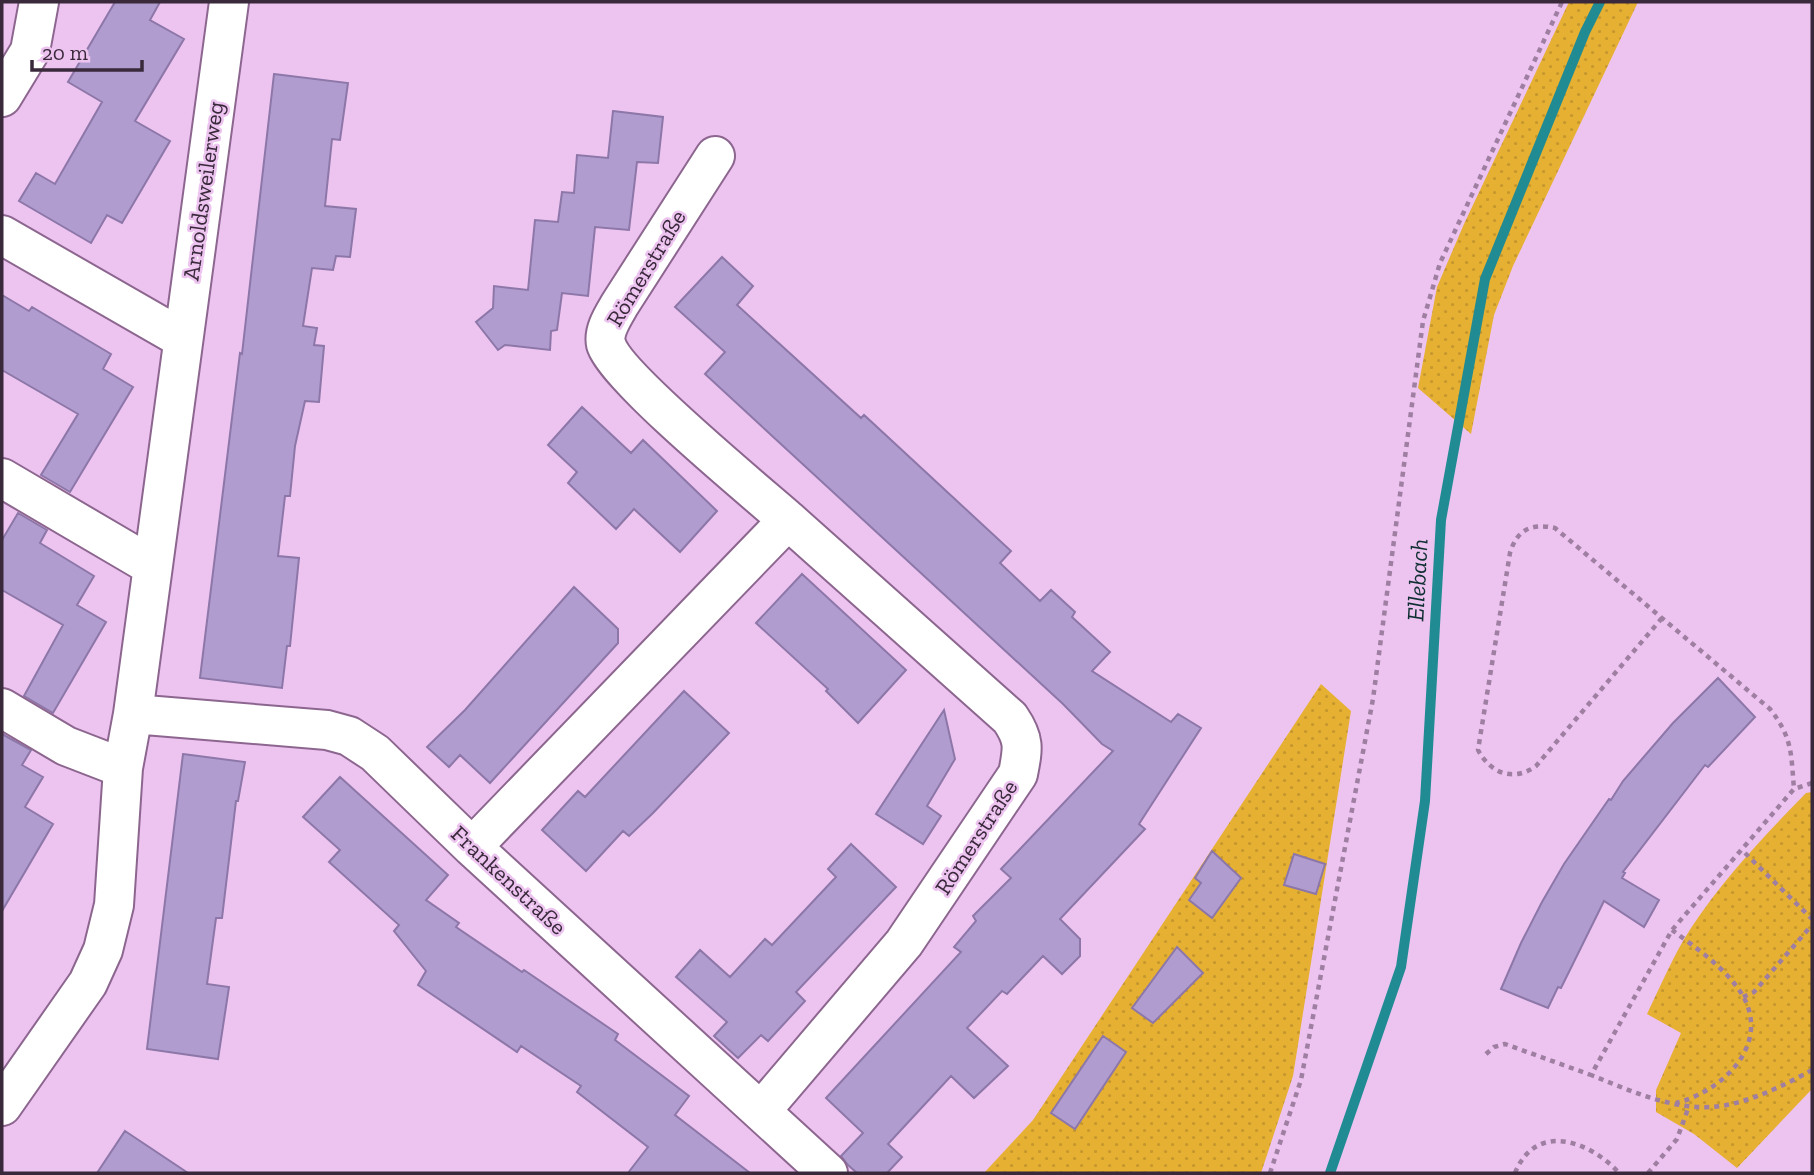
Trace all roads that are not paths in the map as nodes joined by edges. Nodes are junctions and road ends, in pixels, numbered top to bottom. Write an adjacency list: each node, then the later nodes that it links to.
1 (38, 2): 3 (street)
2 (229, 2): 6 (street, Arnoldsweilerweg)
3 (2, 97)
4 (715, 156): 8 (street, Römerstraße)
5 (2, 235): 6 (street)
6 (183, 339): 9 (street, Arnoldsweilerweg)
7 (2, 478): 9 (street)
8 (788, 520): 13 (street); 15 (street, Römerstraße)
9 (152, 566): 11 (street, Arnoldsweilerweg)
10 (2, 708): 12 (street)
11 (133, 714): 12 (street, Arnoldsweilerweg); 13 (street, Frankenstraße)
12 (123, 768): 14 (street, Arnoldsweilerweg)
13 (472, 847): 15 (street, Frankenstraße)
14 (2, 1106)
15 (761, 1111): 16 (street, Frankenstraße)
16 (828, 1173)

